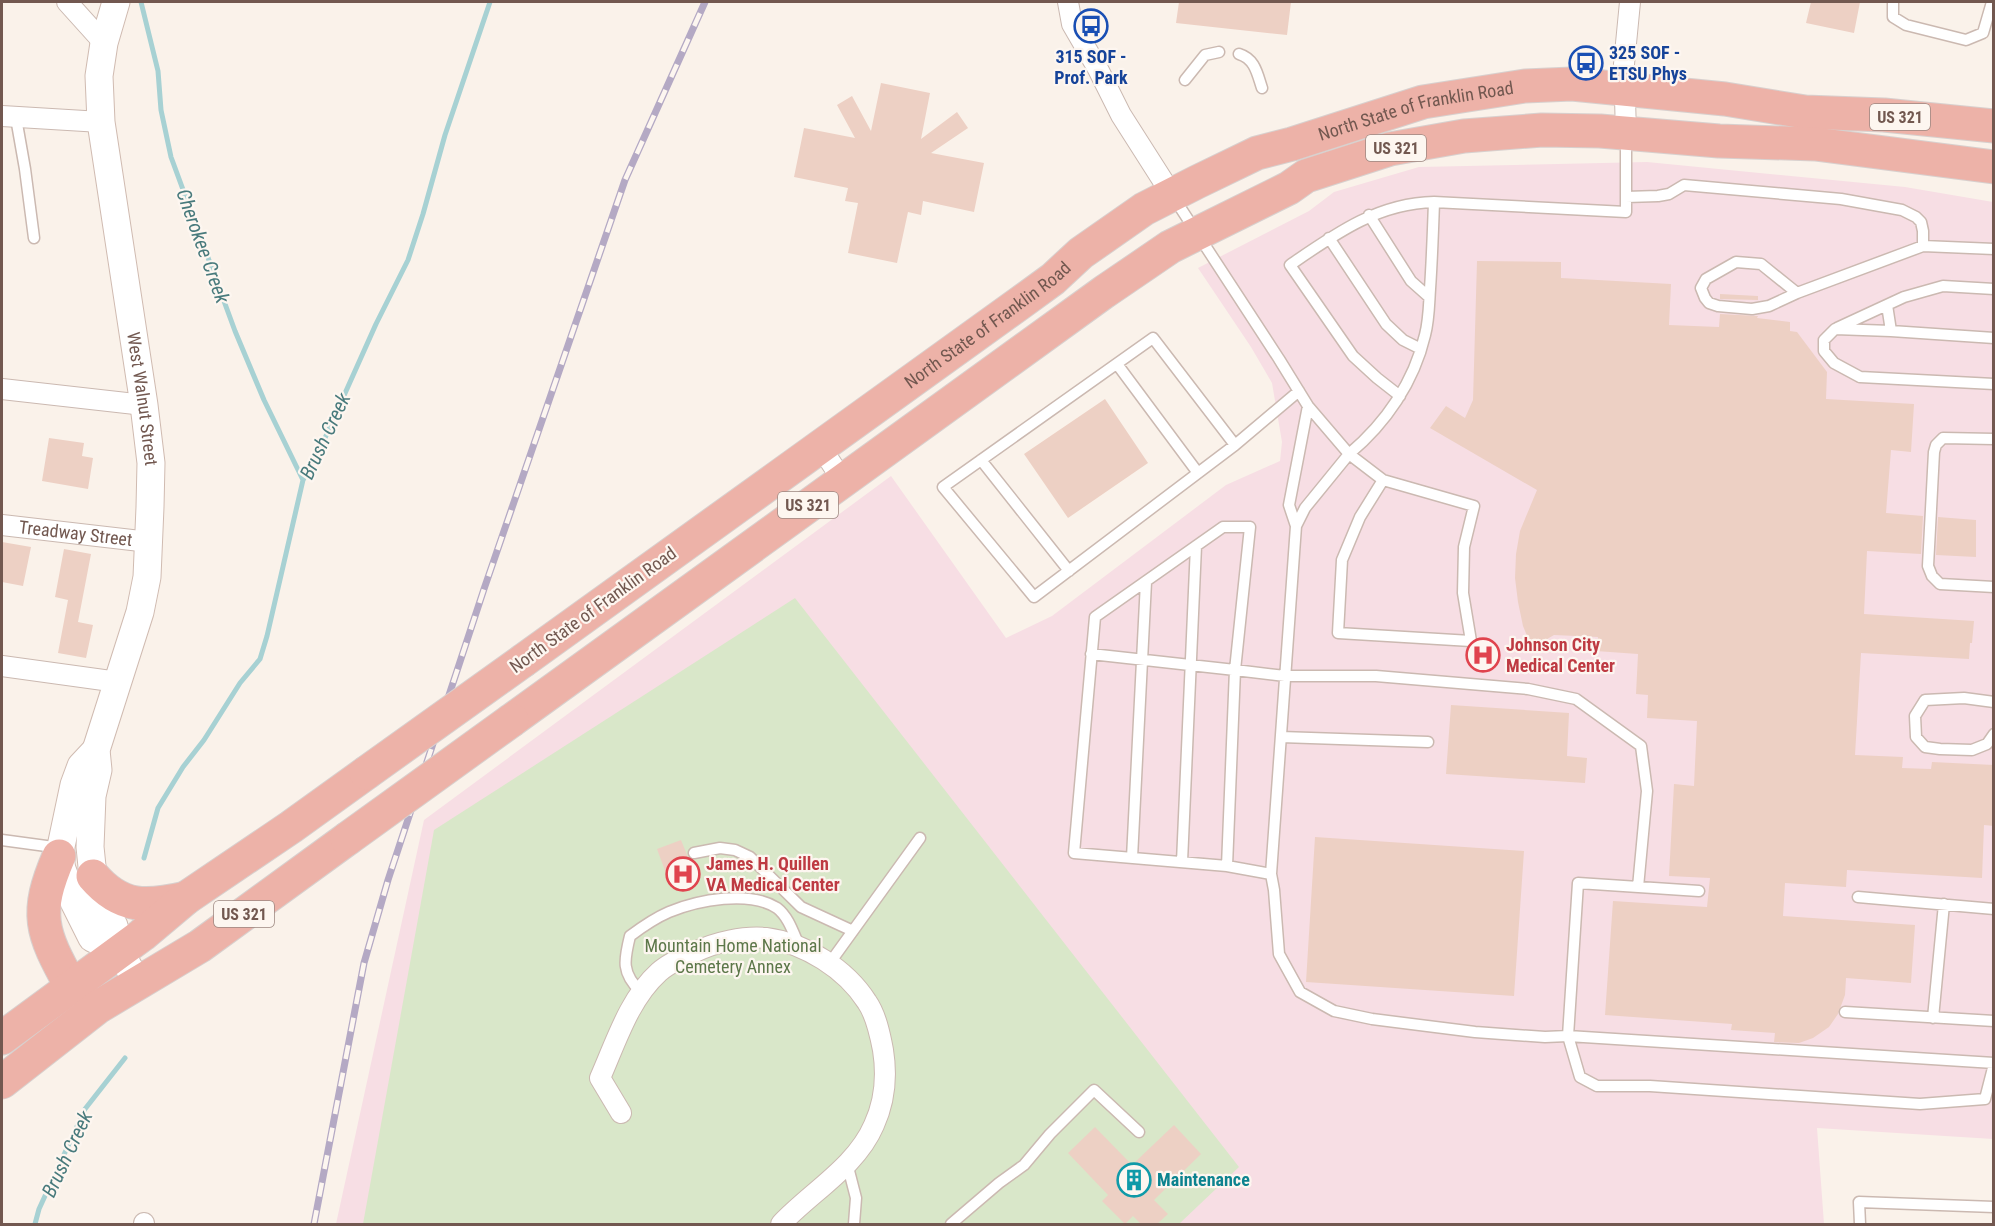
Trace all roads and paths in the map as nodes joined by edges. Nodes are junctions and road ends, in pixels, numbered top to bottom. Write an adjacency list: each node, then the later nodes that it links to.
1 (67, 2): 7 (street)
2 (116, 2): 7 (main road, West Walnut Street)
3 (1068, 2): 18 (street)
4 (1630, 2): 12 (street)
5 (1893, 2): 6 (lane)
6 (1992, 2)
7 (104, 43): 14 (main road, West Walnut Street)
8 (1219, 52): 10 (lane)
9 (1239, 54): 11 (lane)
10 (1185, 80)
11 (1262, 87)
12 (1625, 89): 15 (highway, North State of Franklin Road / US 321); 16 (street); 18 (highway, North State of Franklin Road / US 321)
13 (9, 117): 14 (street); 23 (lane)
14 (101, 122): 40 (main road, West Walnut Street)
15 (1994, 126)
16 (1626, 133): 17 (highway, North State of Franklin Road / US 321); 19 (lane); 22 (highway, North State of Franklin Road / US 321)
17 (1994, 167)
18 (1172, 195): 22 (lane); 43 (highway, North State of Franklin Road / US 321)
19 (1626, 197): 20 (lane); 25 (lane)
20 (1434, 202): 21 (lane); 29 (lane)
21 (1370, 215): 24 (lane); 29 (lane)
22 (1196, 232): 38 (lane); 48 (highway, North State of Franklin Road / US 321)
23 (34, 238)
24 (1329, 238): 34 (lane); 39 (lane)
25 (1923, 246): 26 (lane); 28 (lane)
26 (1994, 249)
27 (1994, 290): 30 (lane)
28 (1797, 294): 28 (lane)
29 (1429, 297): 34 (lane)
30 (1887, 305): 31 (lane); 32 (lane)
31 (1835, 329): 32 (lane); 36 (lane)
32 (1891, 331): 33 (lane)
33 (1994, 338)
34 (1421, 349): 39 (lane)
35 (1117, 364): 44 (lane); 46 (lane); 47 (lane)
36 (1994, 384)
37 (2, 389): 40 (street)
38 (1299, 391): 41 (lane); 44 (lane)
39 (1400, 396): 45 (lane)
40 (144, 405): 52 (main road, West Walnut Street)
41 (1308, 406): 45 (lane); 51 (lane)
42 (1994, 440): 56 (lane)
43 (820, 446): 48 (street); 81 (highway, North State of Franklin Road / US 321, bridge)
44 (1235, 446): 47 (lane)
45 (1349, 454): 49 (lane); 51 (lane)
46 (981, 460): 54 (lane); 54 (lane)
47 (1198, 473): 54 (lane)
48 (843, 480): 88 (highway, North State of Franklin Road / US 321, bridge)
49 (1383, 480): 49 (lane)
50 (2, 525): 52 (street, Treadway Street)
51 (1296, 526): 62 (lane)
52 (149, 542): 63 (main road, West Walnut Street)
53 (1196, 546): 55 (lane); 59 (lane); 61 (lane)
54 (1069, 571)
55 (1146, 582): 57 (lane); 58 (lane)
56 (1994, 587)
57 (1091, 654): 58 (lane); 73 (lane)
58 (1141, 660): 59 (lane); 73 (lane)
59 (1190, 665): 61 (lane); 74 (lane)
60 (2, 666): 63 (street)
61 (1236, 670): 62 (lane); 75 (lane)
62 (1285, 676): 66 (lane); 78 (lane)
63 (118, 682): 68 (main road, West Walnut Street)
64 (1994, 702): 65 (lane)
65 (1994, 734)
66 (1281, 737): 67 (lane); 76 (lane)
67 (1428, 742)
68 (96, 750): 71 (main road, West Walnut Street); 77 (main road, West Walnut Street)
69 (920, 838): 84 (lane)
70 (2, 840): 71 (lane)
71 (60, 852): 86 (main road, West Walnut Street); 89 (highway)
72 (694, 853): 84 (lane)
73 (1132, 858): 74 (lane)
74 (1182, 862): 75 (lane)
75 (1227, 866): 76 (lane)
76 (1271, 874): 94 (lane)
77 (93, 876): 81 (highway); 86 (main road, West Walnut Street)
78 (1638, 887): 79 (lane); 94 (lane)
79 (1699, 891)
80 (1858, 897): 82 (lane)
81 (186, 898): 86 (highway, North State of Franklin Road / US 321)
82 (1944, 904): 83 (lane); 92 (lane)
83 (1994, 909)
84 (853, 931): 87 (lane)
85 (800, 948): 87 (street); 90 (street); 90 (lane)
86 (120, 952): 88 (main road, West Walnut Street); 89 (highway, US 321)
87 (829, 964): 100 (street)
88 (137, 982): 97 (highway, US 321)
89 (71, 986): 95 (highway, US 321)
90 (641, 992): 98 (street)
91 (1845, 1012): 92 (lane)
92 (1933, 1018): 93 (lane)
93 (1994, 1021)
94 (1568, 1036): 96 (lane); 96 (lane)
95 (2, 1038)
96 (1994, 1064)
97 (2, 1082)
98 (621, 1113)
99 (1139, 1132): 104 (lane)
100 (847, 1163): 102 (street); 103 (lane)
101 (1994, 1208): 105 (lane)
102 (781, 1224)
103 (854, 1224)
104 (951, 1224)
105 (1860, 1224)

